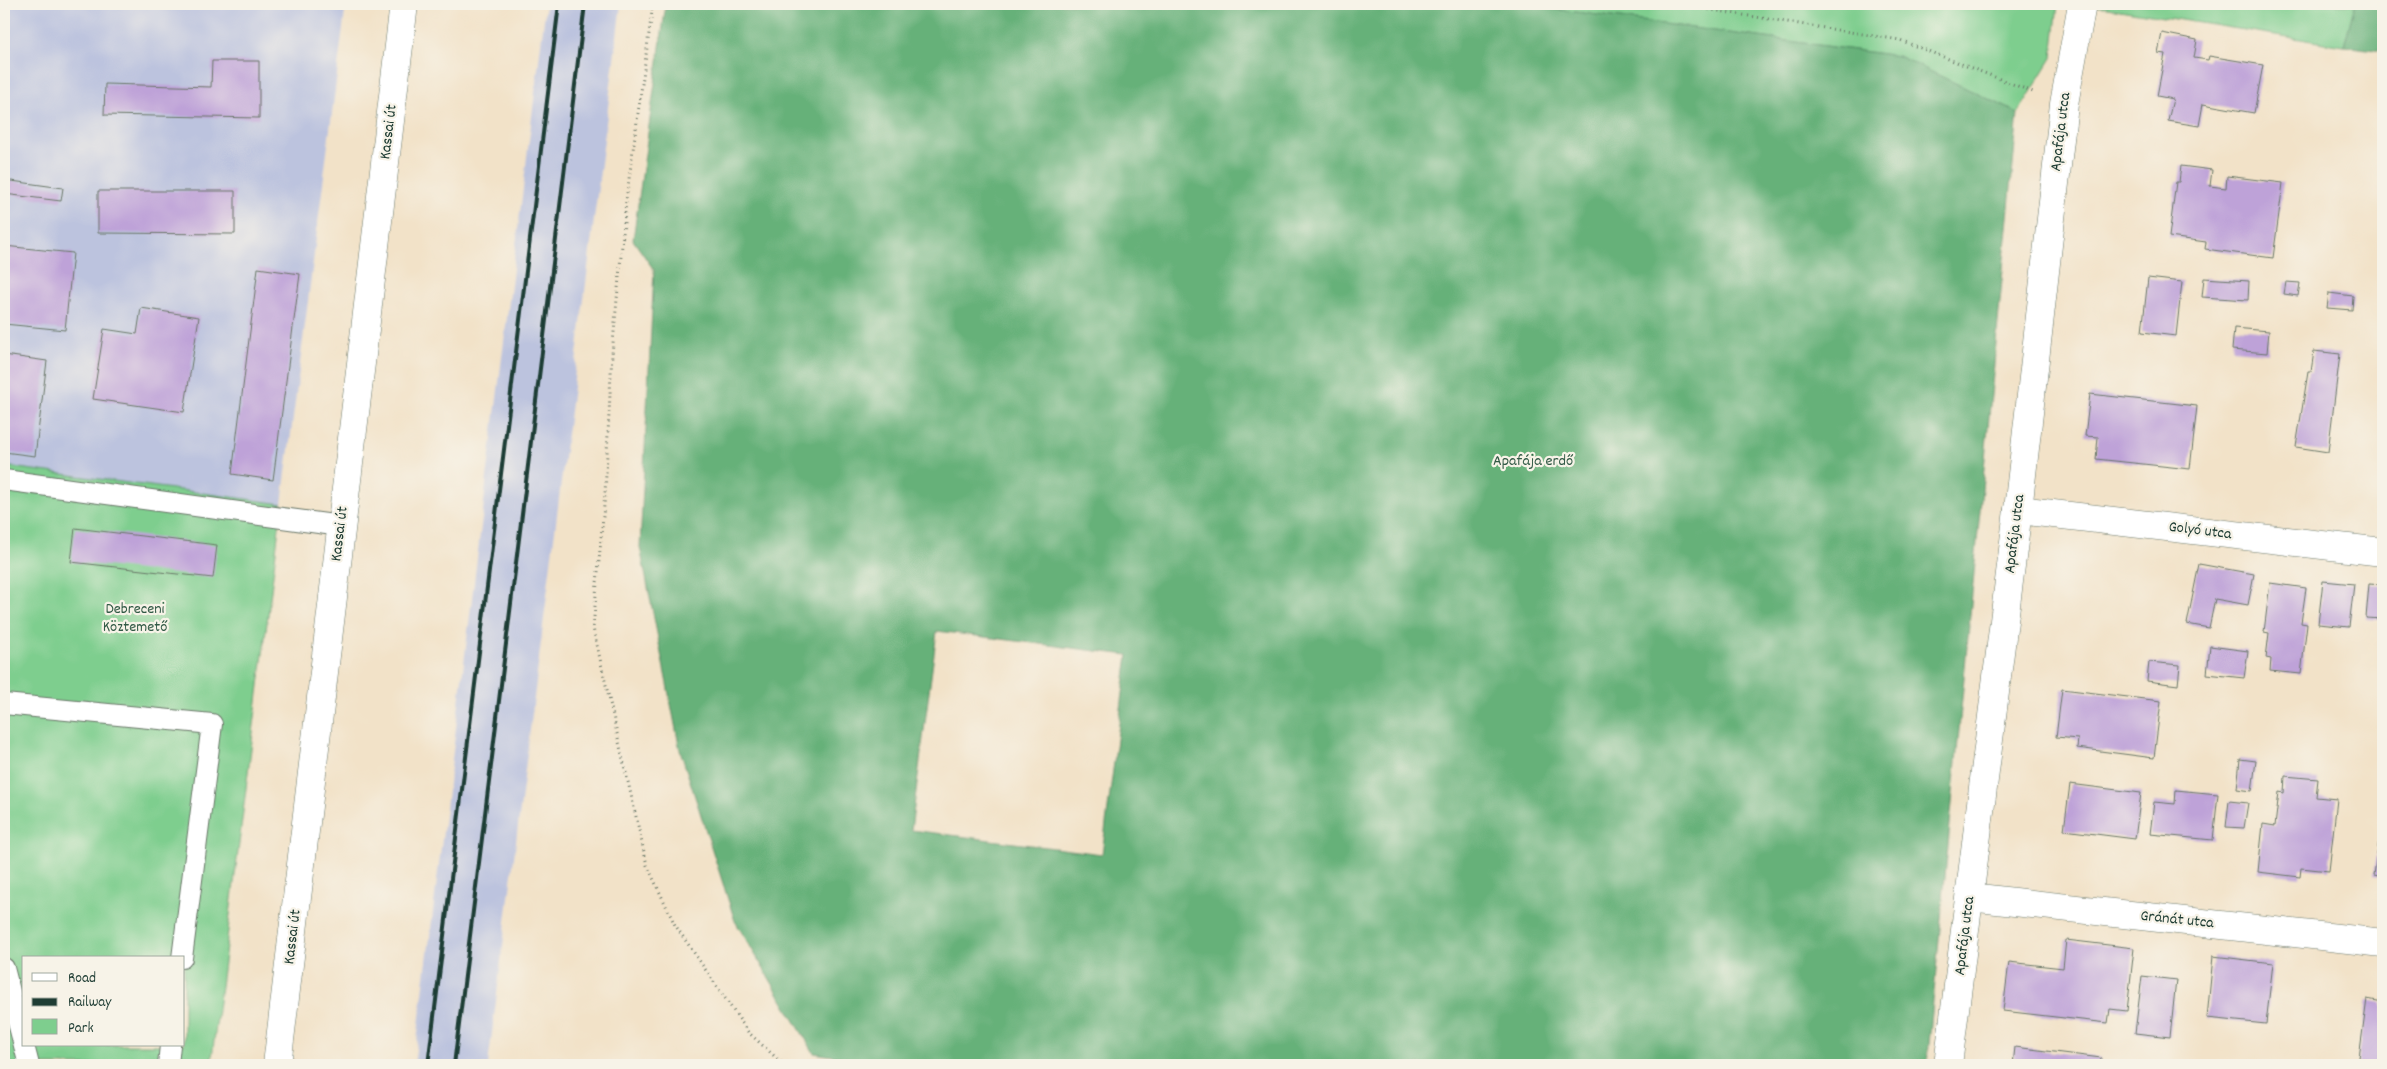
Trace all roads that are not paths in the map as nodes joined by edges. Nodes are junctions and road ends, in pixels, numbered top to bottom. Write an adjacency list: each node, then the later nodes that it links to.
1 (404, 4): 5 (street, Kassai út)
2 (2082, 4): 4 (street, Apafája utca)
3 (4, 480): 5 (lane)
4 (2018, 510): 6 (street, Golyó utca); 8 (street, Apafája utca)
5 (341, 526): 17 (street, Kassai út)
6 (2383, 552)
7 (4, 704): 10 (lane)
8 (1970, 897): 9 (street, Gránát utca); 18 (street, Apafája utca)
9 (2383, 943)
10 (182, 956)
11 (4, 968): 12 (lane)
12 (22, 1041)
13 (23, 1046): 15 (lane)
14 (170, 1046): 16 (lane)
15 (28, 1065)
16 (168, 1065)
17 (277, 1065)
18 (1948, 1065)

